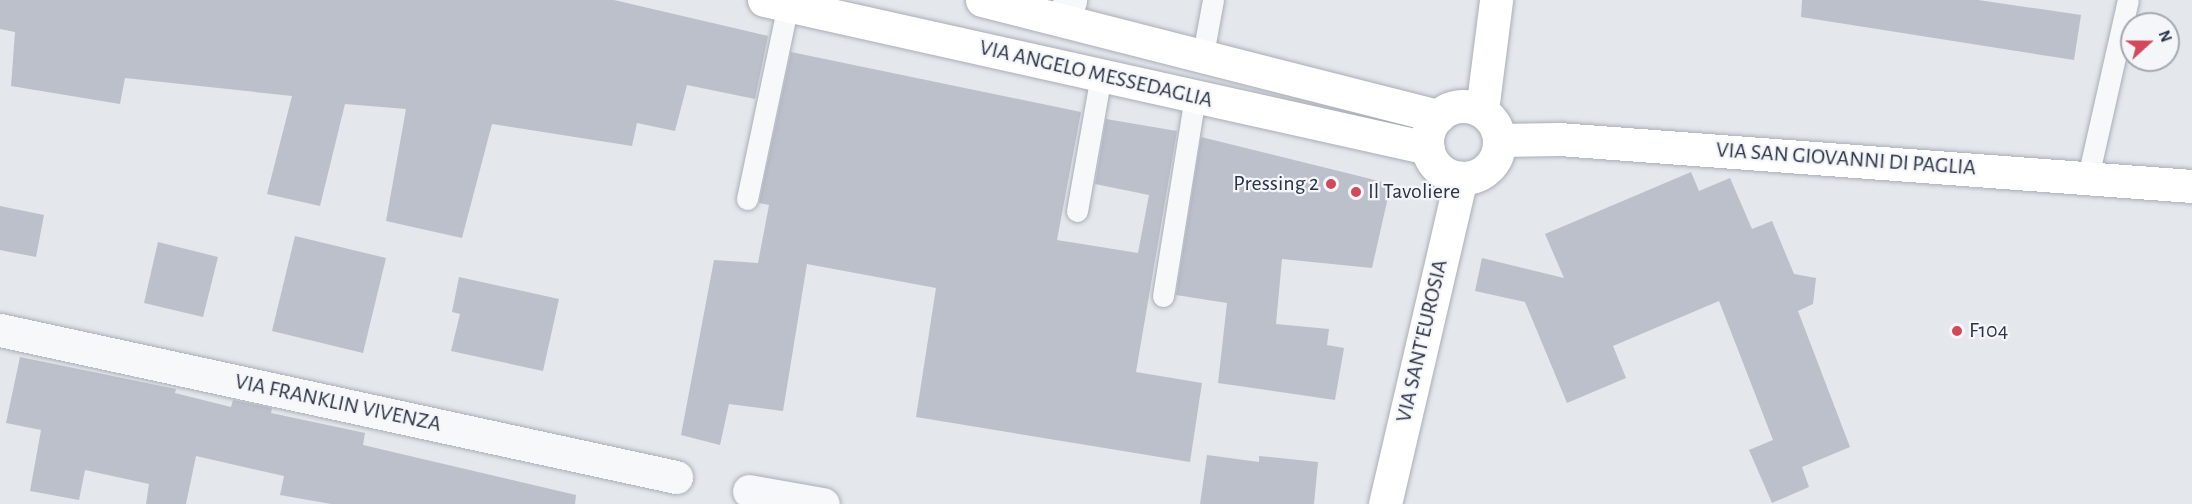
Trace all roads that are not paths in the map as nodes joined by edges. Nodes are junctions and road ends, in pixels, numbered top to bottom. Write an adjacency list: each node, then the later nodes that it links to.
1 (982, 0): 6 (main road, VIA ANGELO MESSEDAGLIA)
2 (1214, 0): 7 (lane)
3 (1496, 0): 10 (main road)
4 (2128, 0): 14 (lane)
5 (776, 3): 8 (main road, VIA ANGELO MESSEDAGLIA); 17 (lane)
6 (1067, 10): 7 (main road, VIA ANGELO MESSEDAGLIA)
7 (1203, 54): 11 (main road, VIA ANGELO MESSEDAGLIA)
8 (1101, 75): 9 (main road, VIA ANGELO MESSEDAGLIA); 18 (lane)
9 (1195, 97): 13 (main road, VIA ANGELO MESSEDAGLIA); 19 (lane)
10 (1482, 110): 11 (main road); 12 (main road)
11 (1438, 116): 13 (main road)
12 (1499, 140): 14 (main road, VIA SAN GIOVANNI DI PAGLIA); 15 (main road)
13 (1428, 148): 15 (main road)
14 (2088, 177): 16 (main road, VIA SAN GIOVANNI DI PAGLIA)
15 (1461, 178): 24 (main road, VIA SANT'EUROSIA)
16 (2192, 186)
17 (747, 199)
18 (1077, 211)
19 (1163, 296)
20 (0, 330): 21 (street, VIA FRANKLIN VIVENZA)
21 (675, 477)
22 (749, 490): 23 (street)
23 (823, 504)
24 (1385, 504)

